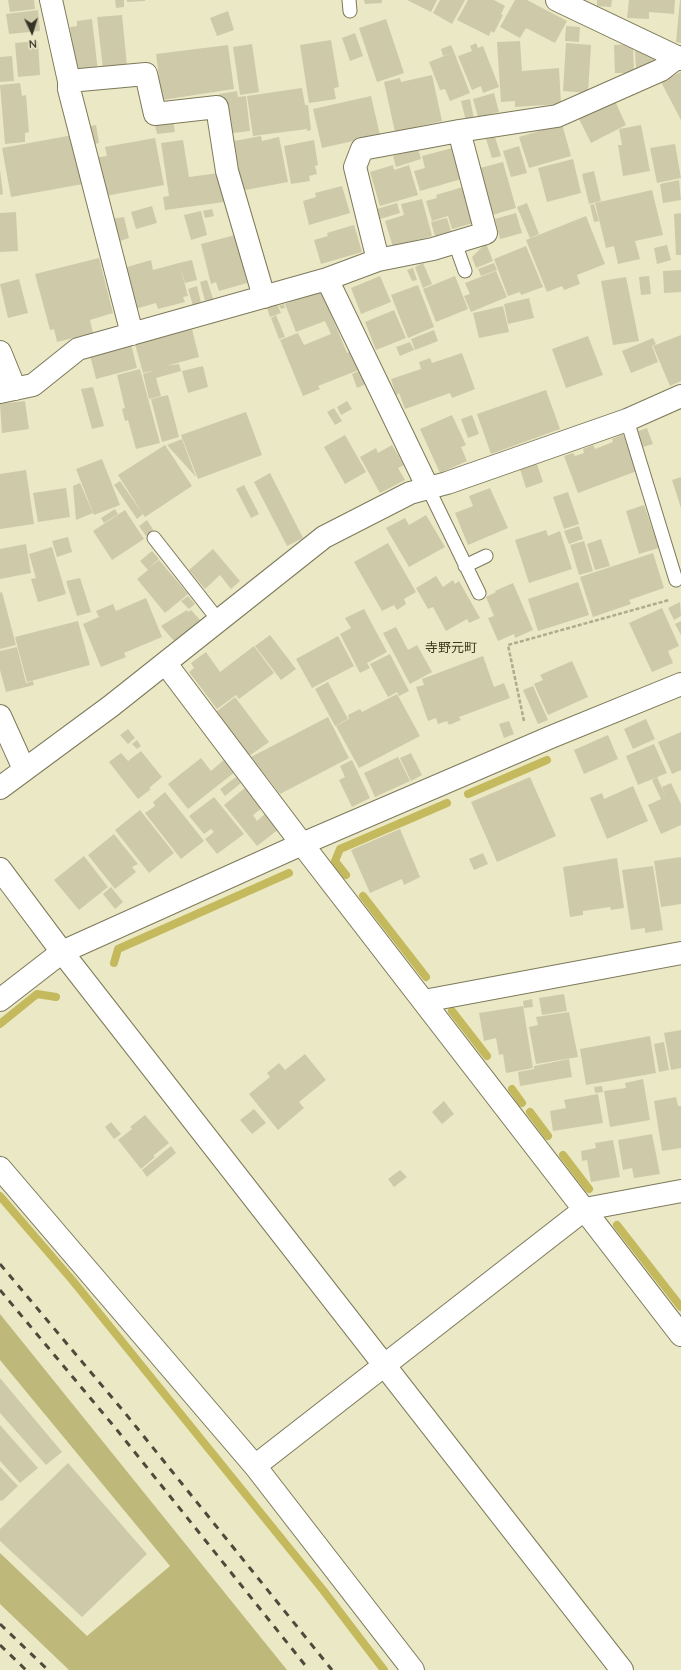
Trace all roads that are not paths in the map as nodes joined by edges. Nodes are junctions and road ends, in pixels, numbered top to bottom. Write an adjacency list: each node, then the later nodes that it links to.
1 (51, 0): 4 (street)
2 (557, 0): 3 (street)
3 (679, 58): 5 (street)
4 (69, 81): 10 (street); 11 (street)
5 (459, 131): 6 (street); 7 (street)
6 (455, 242): 7 (street); 8 (lane)
7 (378, 260): 9 (street)
8 (465, 271)
9 (327, 279): 10 (street); 16 (street)
10 (264, 297): 11 (street)
11 (132, 334): 13 (street)
12 (0, 352): 13 (street)
13 (8, 391)
14 (681, 396): 15 (street)
15 (627, 420): 16 (street); 20 (lane)
16 (428, 488): 19 (lane); 22 (street)
17 (154, 538): 22 (lane)
18 (486, 556): 19 (lane)
19 (466, 566): 21 (lane)
20 (676, 580)
21 (479, 593)
22 (219, 621): 23 (street)
23 (166, 664): 26 (street); 28 (street)
24 (681, 684): 28 (street)
25 (0, 716): 26 (street)
26 (24, 769): 27 (street)
27 (0, 788)
28 (302, 844): 30 (street); 33 (street)
29 (0, 869): 30 (street)
30 (62, 952): 32 (street); 38 (street)
31 (681, 953): 33 (street)
32 (0, 1000)
33 (424, 1001): 36 (street)
34 (0, 1168): 39 (street)
35 (681, 1191): 36 (street)
36 (585, 1209): 37 (street); 38 (street)
37 (681, 1335)
38 (385, 1366): 39 (street); 41 (street)
39 (256, 1466): 40 (street)
40 (413, 1670)
41 (622, 1670)

